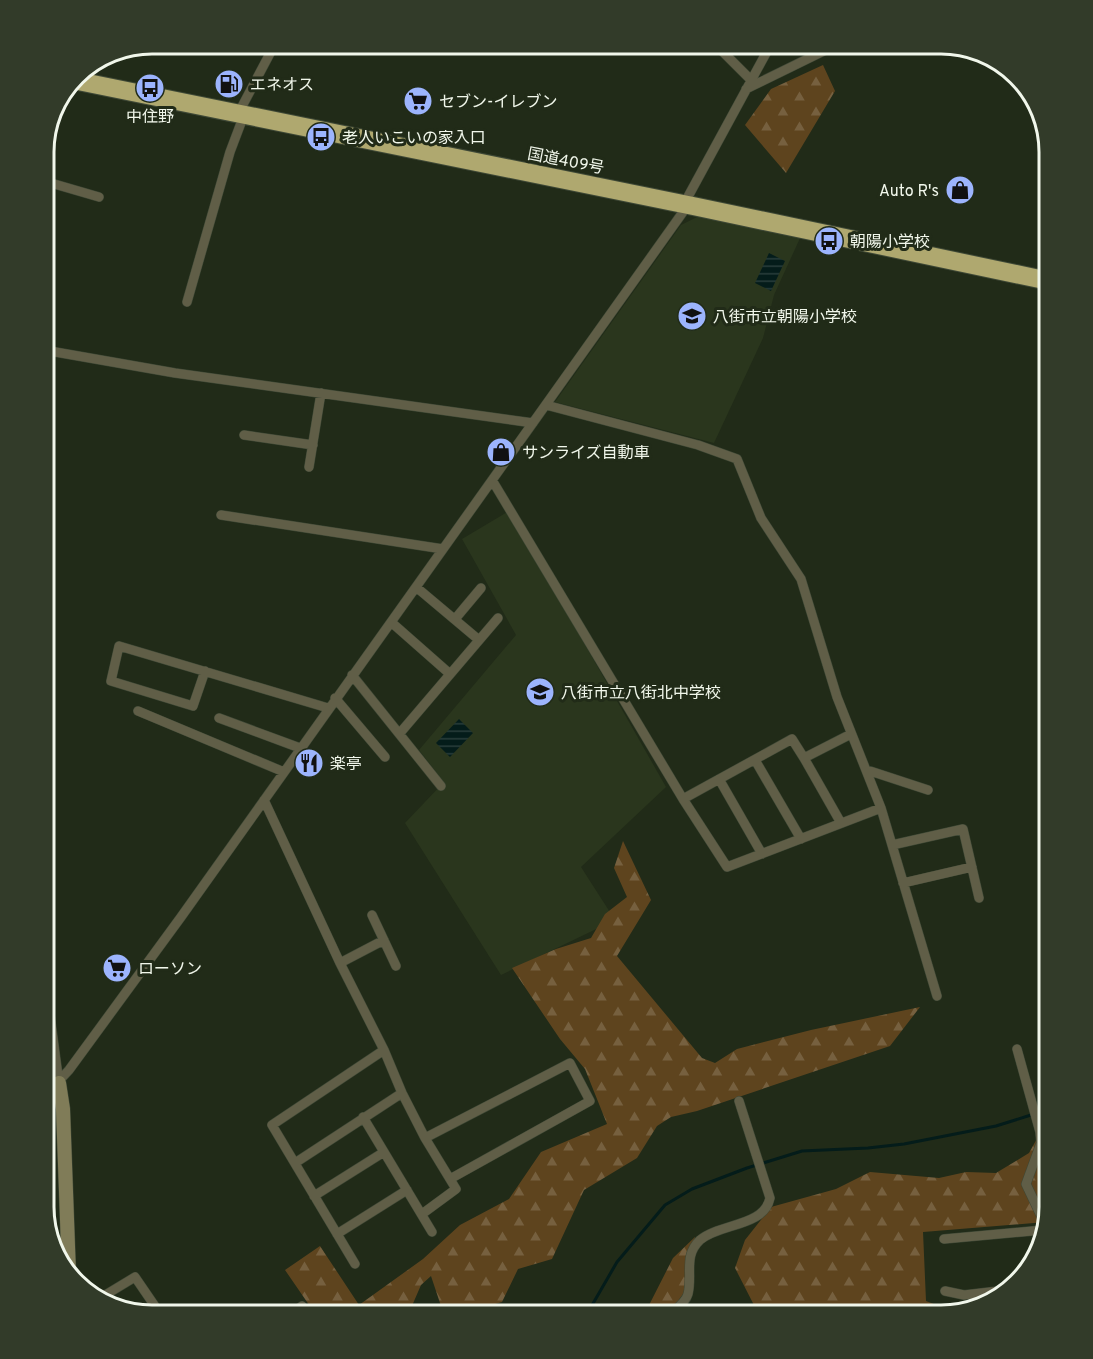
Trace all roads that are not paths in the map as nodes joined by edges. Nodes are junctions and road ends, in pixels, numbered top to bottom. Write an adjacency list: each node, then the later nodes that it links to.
1 (270, 54): 8 (street)
2 (725, 54): 5 (street)
3 (765, 54): 5 (street)
4 (818, 54): 7 (street)
5 (751, 80): 7 (street)
6 (84, 82): 8 (highway, 国道409号)
7 (746, 89): 11 (street)
8 (241, 114): 11 (highway, 国道409号); 13 (street)
9 (54, 184): 10 (street)
10 (99, 197)
11 (686, 205): 12 (highway, 国道409号); 16 (street)
12 (1039, 279)
13 (187, 302)
14 (54, 352): 15 (street)
15 (321, 393): 17 (street); 19 (street)
16 (546, 405): 17 (street); 38 (street)
17 (533, 423): 21 (street)
18 (244, 435): 19 (street)
19 (313, 445): 20 (street)
20 (309, 467)
21 (492, 480): 23 (street); 48 (street)
22 (221, 515): 23 (street)
23 (443, 549): 24 (street)
24 (416, 587): 27 (street); 28 (street)
25 (481, 588): 27 (street)
26 (498, 618): 29 (street)
27 (454, 620): 29 (street)
28 (391, 622): 31 (street); 32 (street)
29 (479, 640): 31 (street)
30 (205, 671): 30 (street); 34 (street)
31 (450, 674): 37 (street)
32 (352, 675): 33 (street); 37 (street)
33 (335, 698): 34 (street); 40 (street)
34 (328, 708): 39 (street)
35 (138, 711): 44 (street)
36 (219, 718): 39 (street)
37 (400, 733): 46 (street)
38 (851, 734): 41 (street); 43 (street)
39 (300, 748): 44 (street)
40 (385, 757)
41 (804, 758): 42 (street); 51 (street)
42 (755, 760): 45 (street); 52 (street)
43 (867, 770): 47 (street); 50 (street)
44 (284, 772): 49 (street)
45 (719, 780): 48 (street); 54 (street)
46 (441, 786)
47 (928, 790)
48 (683, 799): 54 (street)
49 (264, 800): 60 (street); 66 (street)
50 (881, 808): 51 (street); 53 (street)
51 (841, 823): 52 (street)
52 (801, 839): 54 (street)
53 (892, 844): 55 (street); 56 (street)
54 (762, 854)
55 (972, 867): 56 (street); 57 (street)
56 (903, 882): 62 (street)
57 (979, 898)
58 (372, 915): 59 (street)
59 (384, 940): 60 (street); 61 (street)
60 (340, 963): 65 (street)
61 (396, 966)
62 (937, 996)
63 (54, 1046): 66 (street)
64 (1017, 1048): 71 (street)
65 (384, 1050): 68 (street); 75 (street)
66 (59, 1083): 67 (street); 85 (street)
67 (54, 1088)
68 (402, 1093): 70 (street); 72 (street)
69 (739, 1101): 91 (street)
70 (363, 1117): 74 (street); 75 (street)
71 (1039, 1128)
72 (425, 1138): 76 (street); 76 (street)
73 (1039, 1148): 79 (street)
74 (384, 1152): 77 (street); 78 (street)
75 (295, 1164): 78 (street)
76 (450, 1179): 80 (street)
77 (407, 1190): 80 (street); 83 (street)
78 (314, 1196): 83 (street)
79 (1039, 1211)
80 (422, 1214): 82 (street)
81 (1036, 1231): 84 (street)
82 (432, 1232)
83 (337, 1234): 86 (street)
84 (944, 1239)
85 (68, 1257)
86 (355, 1264)
87 (945, 1291): 88 (street)
88 (988, 1292)
89 (107, 1294): 90 (street)
90 (154, 1305)
91 (680, 1305)

